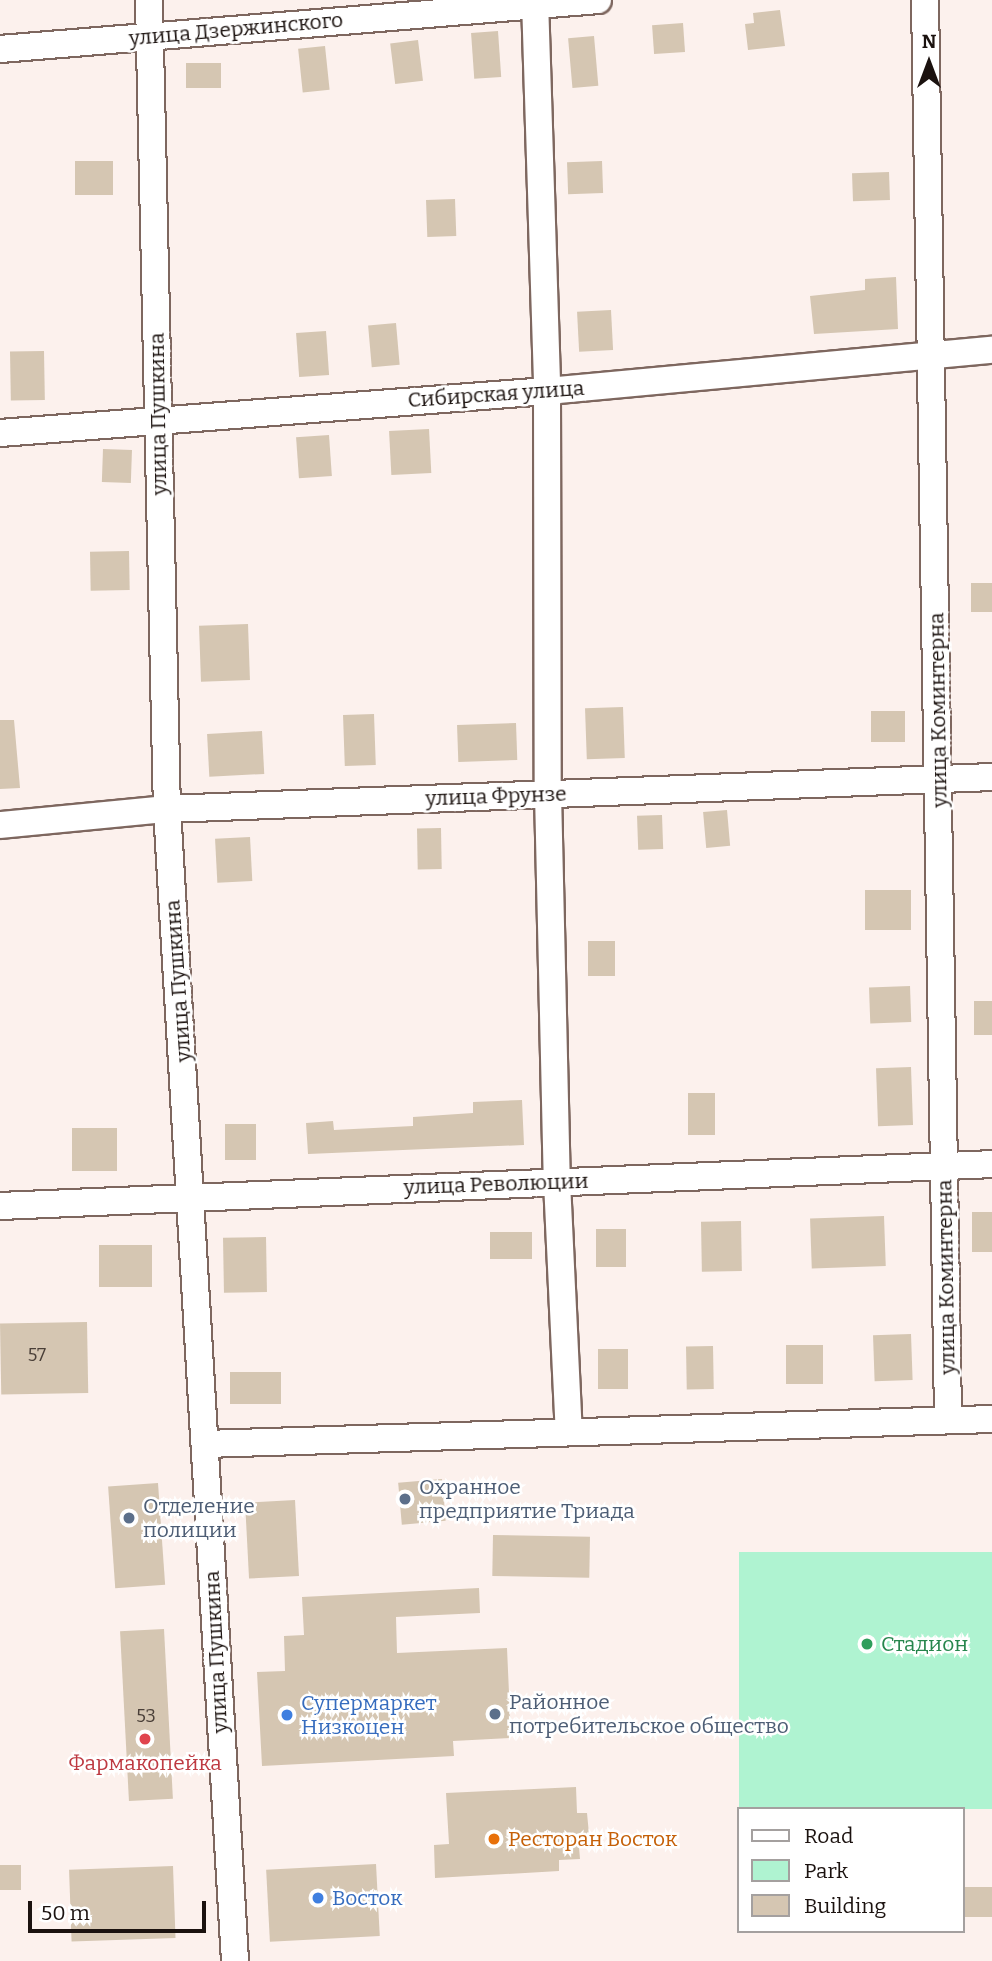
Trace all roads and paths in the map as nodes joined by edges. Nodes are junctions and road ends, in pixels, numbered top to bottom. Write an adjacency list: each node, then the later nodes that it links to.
1 (149, 0): 5 (street, улица Пушкина)
2 (598, 0): 4 (street, улица Дзержинского)
3 (925, 0): 8 (street, улица Коминтерна)
4 (535, 3): 5 (street, улица Дзержинского); 9 (street)
5 (150, 36): 6 (street, улица Дзержинского); 10 (street, улица Пушкина)
6 (0, 49)
7 (992, 350): 8 (street, Сибирская улица)
8 (933, 354): 9 (street, Сибирская улица); 13 (street, улица Коминтерна)
9 (547, 391): 10 (street, Сибирская улица); 14 (street)
10 (158, 419): 11 (street, Сибирская улица); 15 (street, улица Пушкина)
11 (0, 433)
12 (992, 777): 13 (street, улица Фрунзе)
13 (939, 780): 14 (street, улица Фрунзе); 18 (street, улица Коминтерна)
14 (548, 793): 15 (street, улица Фрунзе); 19 (street)
15 (167, 809): 16 (street, улица Фрунзе); 20 (street, улица Пушкина)
16 (0, 825)
17 (992, 1164): 18 (street, улица Революции)
18 (945, 1166): 19 (street, улица Революции); 23 (street, улица Коминтерна)
19 (557, 1182): 20 (street, улица Революции); 24 (street)
20 (192, 1197): 21 (street, улица Революции); 25 (street, улица Пушкина)
21 (0, 1206)
22 (992, 1419): 23 (street)
23 (947, 1420): 24 (street)
24 (569, 1432): 25 (street)
25 (205, 1444): 26 (street, улица Пушкина)
26 (234, 1961)

